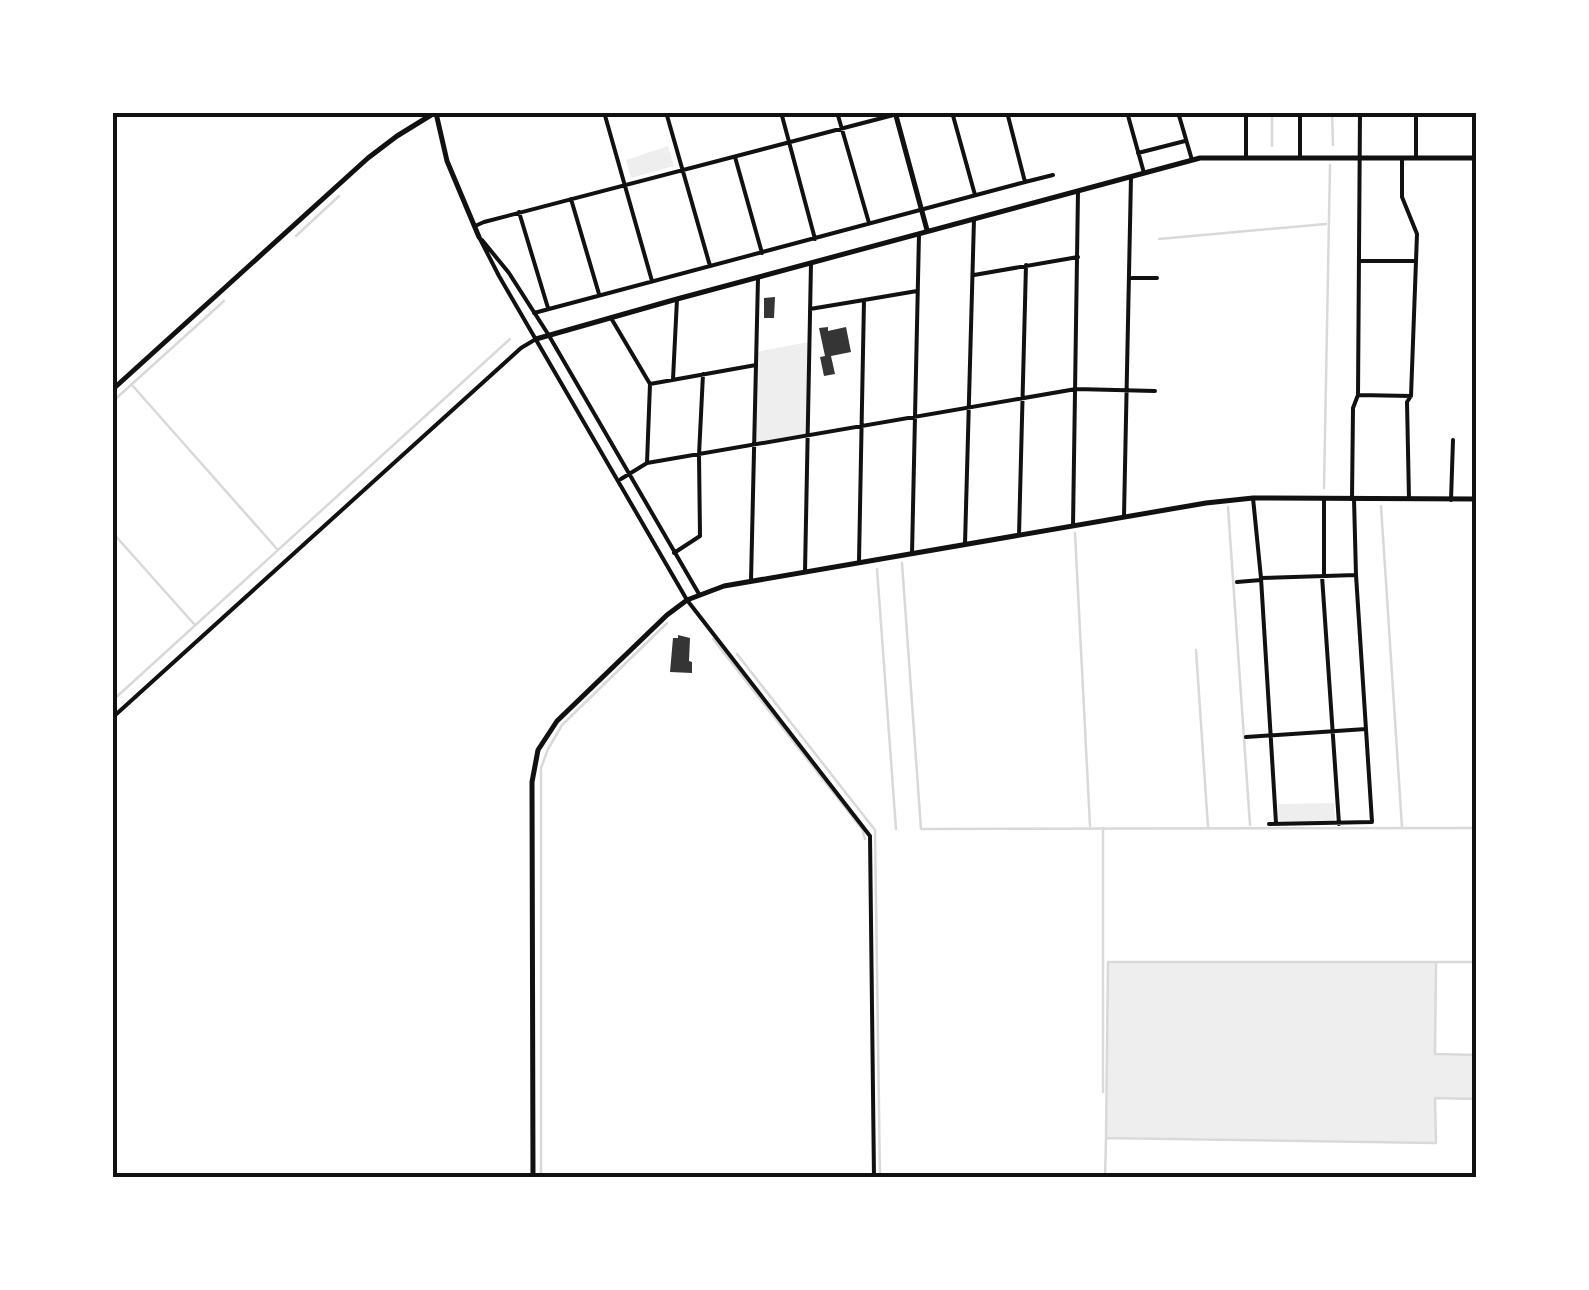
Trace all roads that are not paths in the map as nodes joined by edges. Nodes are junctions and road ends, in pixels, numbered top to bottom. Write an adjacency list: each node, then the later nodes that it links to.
1 (436, 112): 41 (street); 73 (street)
2 (604, 112): 33 (street)
3 (666, 112): 28 (street)
4 (782, 112): 18 (street)
5 (837, 112): 16 (street)
6 (905, 112): 15 (street)
7 (952, 112): 35 (street)
8 (1007, 112): 32 (street)
9 (1127, 112): 19 (street)
10 (1178, 112): 17 (street)
11 (1246, 112): 21 (street)
12 (1300, 112): 22 (street)
13 (1360, 112): 23 (street)
14 (1416, 112): 25 (street)
15 (896, 114): 16 (street); 37 (street)
16 (842, 129): 18 (street); 40 (street)
17 (1185, 141): 19 (street); 27 (street)
18 (790, 142): 20 (street); 45 (street)
19 (1138, 153): 29 (street)
20 (736, 156): 28 (street); 46 (street)
21 (1246, 158): 22 (street); 27 (street)
22 (1300, 158): 23 (street)
23 (1360, 158): 24 (street); 48 (street)
24 (1402, 158): 25 (street); 49 (street)
25 (1416, 158): 26 (street)
26 (1476, 158)
27 (1192, 160): 29 (street)
28 (683, 170): 33 (street); 52 (street)
29 (1144, 173): 31 (street)
30 (1052, 175): 32 (street)
31 (1131, 177): 34 (street); 55 (street)
32 (1026, 182): 35 (street)
33 (625, 185): 36 (street); 57 (street)
34 (1078, 191): 39 (street); 47 (street)
35 (975, 196): 37 (street)
36 (570, 199): 38 (street); 59 (street)
37 (922, 211): 40 (street); 42 (street)
38 (519, 212): 41 (street); 62 (street)
39 (974, 219): 42 (street); 53 (street)
40 (870, 224): 45 (street)
41 (474, 226): 44 (street)
42 (927, 231): 43 (street)
43 (919, 234): 50 (street); 58 (street)
44 (479, 237): 64 (street); 67 (street)
45 (816, 239): 46 (street)
46 (762, 253): 52 (street)
47 (1078, 257): 51 (street); 72 (street)
48 (1360, 261): 49 (street); 76 (street)
49 (1414, 262): 77 (street)
50 (811, 263): 54 (street); 63 (street)
51 (1026, 265): 53 (street); 78 (street)
52 (710, 266): 57 (street)
53 (973, 275): 79 (street)
54 (758, 278): 60 (street); 68 (street)
55 (1130, 278): 56 (street); 74 (street)
56 (1157, 278)
57 (652, 282): 59 (street)
58 (918, 291): 61 (street); 80 (street)
59 (599, 294): 62 (street)
60 (677, 299): 65 (street); 70 (street)
61 (864, 300): 63 (street); 81 (street)
62 (548, 308): 64 (street)
63 (810, 308): 82 (street)
64 (534, 313): 66 (street)
65 (611, 318): 66 (street); 71 (street)
66 (548, 334): 67 (street); 87 (street)
67 (536, 339): 88 (street); 110 (street)
68 (756, 365): 69 (street); 84 (street)
69 (703, 374): 70 (street); 85 (street)
70 (673, 379): 71 (street)
71 (650, 384): 86 (street)
72 (1076, 389): 74 (street); 78 (street); 96 (street)
73 (112, 390)
74 (1128, 390): 75 (street); 95 (street)
75 (1155, 391)
76 (1358, 395): 77 (street); 91 (street)
77 (1412, 396): 92 (street)
78 (1022, 398): 79 (street); 97 (street)
79 (968, 408): 80 (street); 98 (street)
80 (914, 417): 81 (street); 100 (street)
81 (861, 426): 82 (street); 101 (street)
82 (807, 436): 84 (street); 102 (street)
83 (1453, 440): 93 (street)
84 (754, 446): 85 (street); 106 (street)
85 (699, 455): 86 (street); 99 (street)
86 (647, 463): 87 (street)
87 (628, 475): 88 (street); 99 (street)
88 (619, 480): 109 (street)
89 (1253, 498): 90 (street); 95 (street); 105 (street)
90 (1324, 498): 91 (street); 104 (street)
91 (1353, 499): 92 (street); 103 (street)
92 (1409, 500): 93 (street)
93 (1452, 500): 94 (street)
94 (1476, 500)
95 (1124, 516): 96 (street)
96 (1073, 526): 97 (street)
97 (1019, 535): 98 (street)
98 (965, 544): 100 (street)
99 (674, 552): 108 (street)
100 (912, 554): 101 (street)
101 (858, 563): 102 (street)
102 (805, 572): 106 (street)
103 (1356, 575): 104 (street); 111 (street)
104 (1324, 576): 105 (street); 112 (street)
105 (1261, 579): 107 (street); 113 (street)
106 (751, 581): 108 (street)
107 (1237, 582)
108 (699, 594): 109 (street)
109 (686, 600): 116 (street); 117 (street)
110 (112, 718)
111 (1366, 730): 112 (street); 115 (street)
112 (1333, 732): 113 (street); 115 (street)
113 (1270, 736): 114 (street); 115 (street)
114 (1246, 738)
115 (1339, 824)
116 (533, 1178)
117 (874, 1178)

